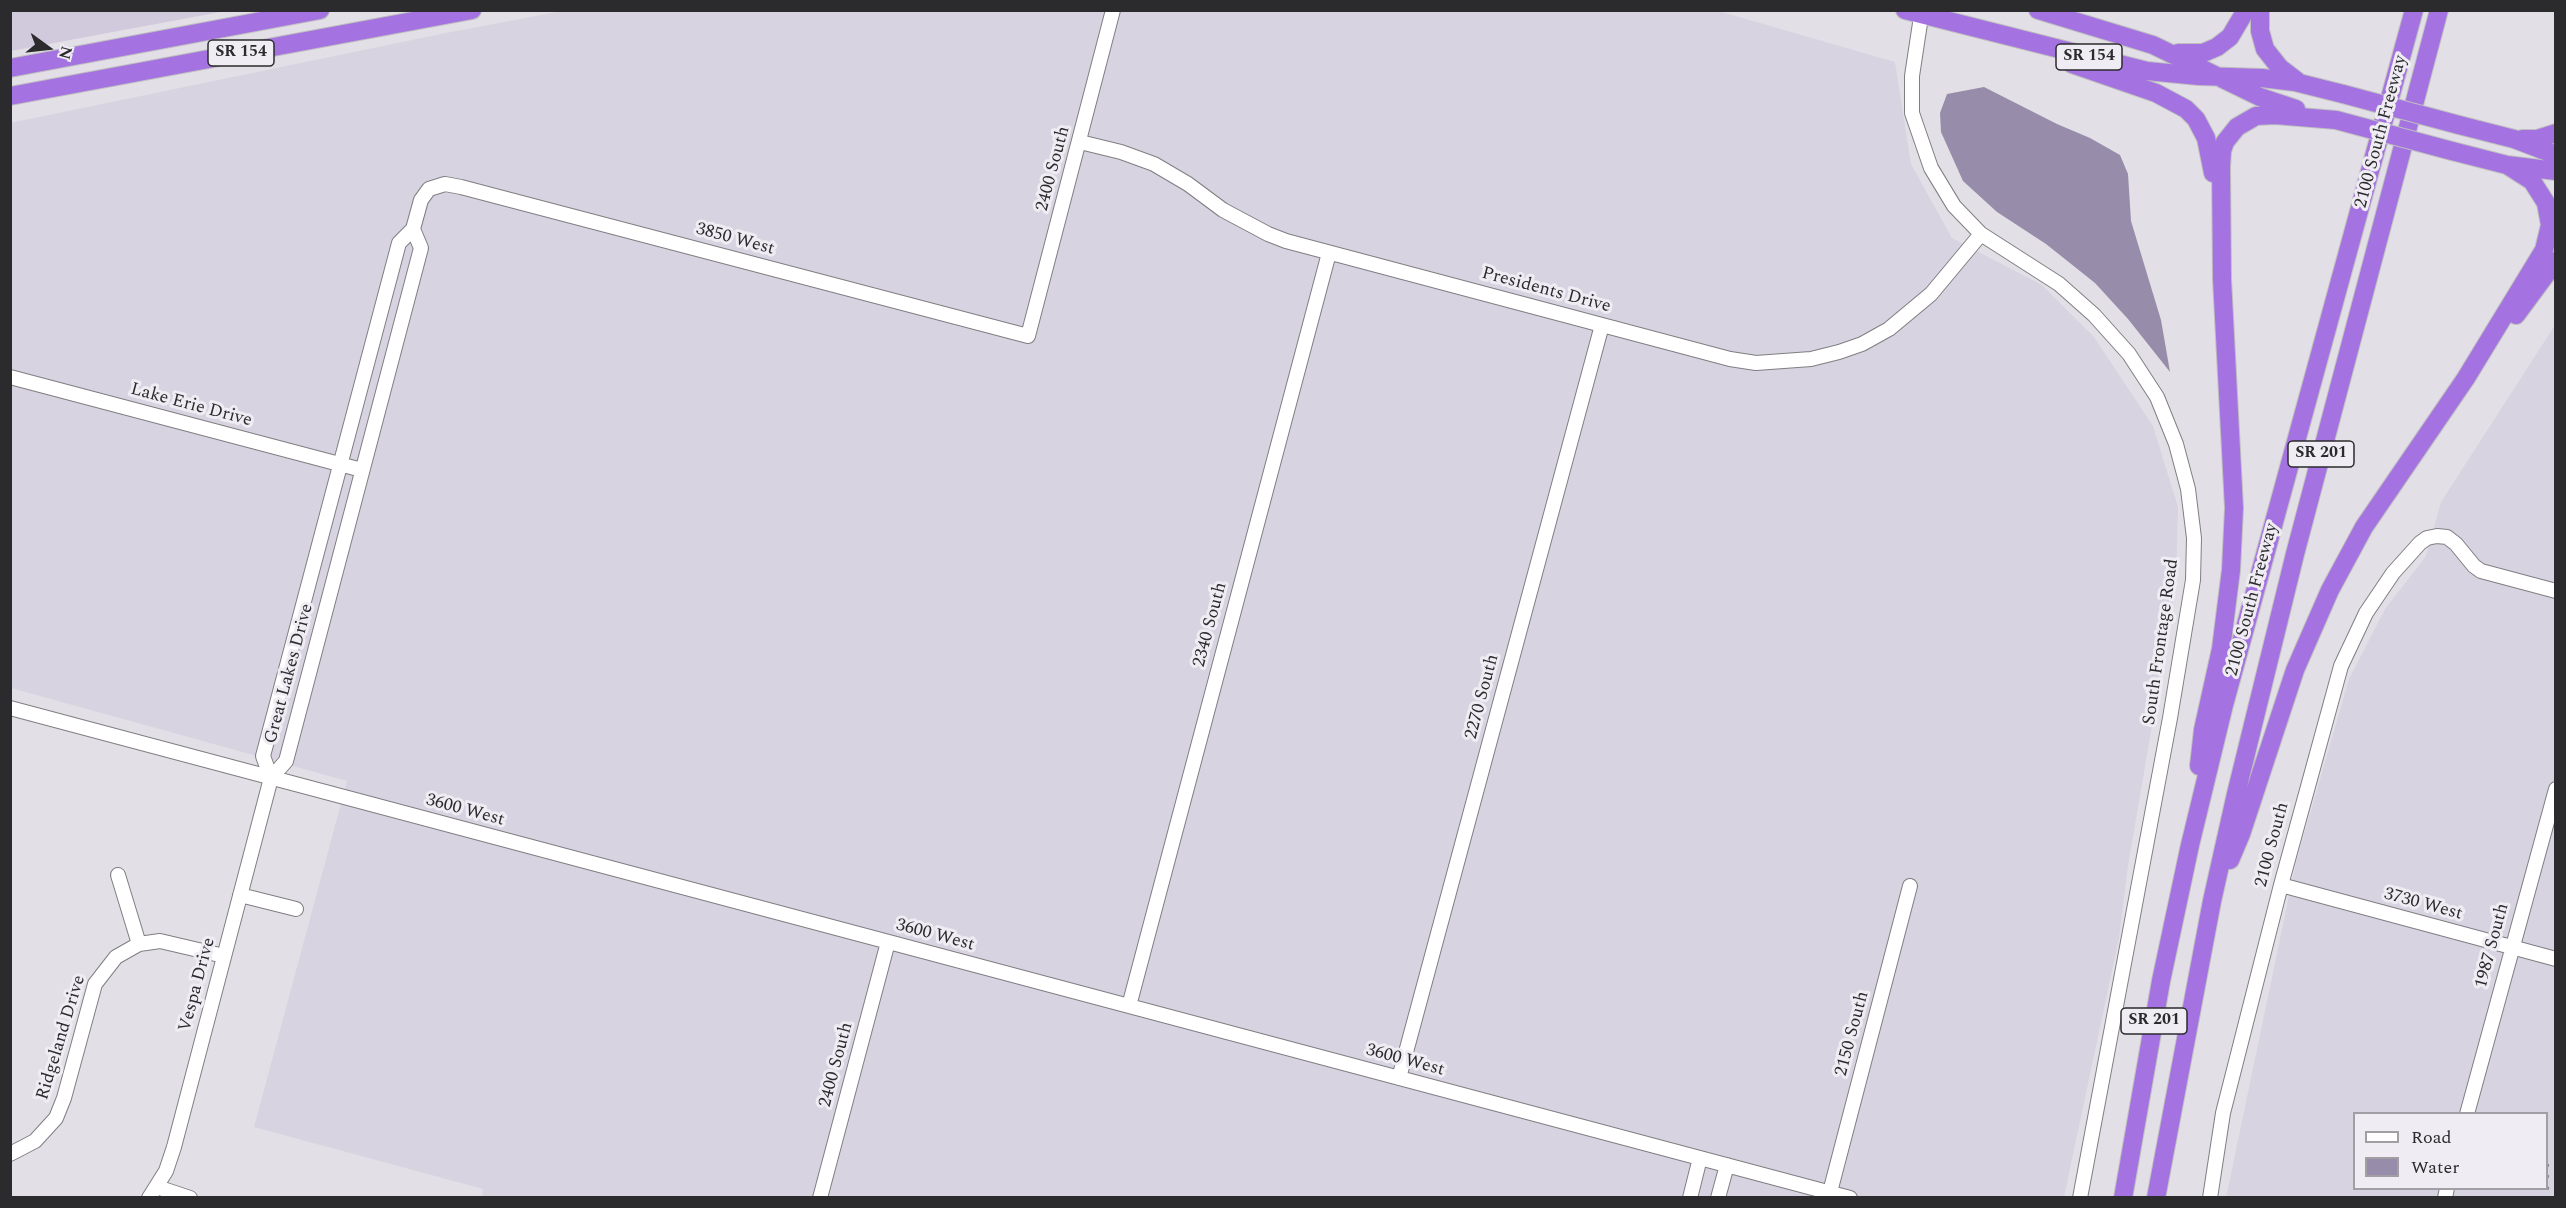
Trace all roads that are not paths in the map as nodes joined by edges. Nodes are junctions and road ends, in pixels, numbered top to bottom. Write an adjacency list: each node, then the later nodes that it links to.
1 (320, 10): 12 (highway, SR 154)
2 (472, 10): 15 (highway, SR 154)
3 (1113, 10): 19 (street, 2400 South)
4 (2038, 10): 11 (highway, SR 154)
5 (2246, 10): 11 (highway)
6 (2260, 10): 14 (highway)
7 (2414, 10): 39 (highway, 2100 South Freeway / SR 201)
8 (2439, 10): 44 (highway, 2100 South Freeway / SR 201)
9 (1916, 12): 10 (highway, SR 154); 25 (street, South Frontage Road)
10 (1963, 26): 13 (highway, SR 154); 28 (highway)
11 (2170, 52): 13 (highway, SR 154)
12 (10, 68)
13 (2218, 76): 14 (highway, SR 154); 16 (highway, SR 154)
14 (2301, 83): 18 (highway, SR 154, bridge)
15 (10, 96)
16 (2336, 120): 21 (highway, SR 154, bridge); 28 (highway)
17 (2556, 133): 18 (highway)
18 (2514, 140): 20 (highway, SR 154)
19 (1080, 142): 26 (street, Presidents Drive); 30 (street, 2400 South)
20 (2556, 155)
21 (2506, 165): 22 (highway, SR 154); 32 (highway)
22 (2556, 171)
23 (432, 187): 24 (street, Great Lakes Drive); 30 (street, 3850 West)
24 (414, 229): 33 (street, Great Lakes Drive); 34 (street, Great Lakes Drive)
25 (1981, 234): 29 (street, Presidents Drive); 64 (street, South Frontage Road)
26 (1329, 253): 29 (street, Presidents Drive); 51 (street, 2340 South)
27 (2556, 261): 32 (highway)
28 (2222, 279): 39 (highway)
29 (1602, 325): 52 (street, 2270 South)
30 (1028, 336)
31 (10, 376): 33 (street, Lake Erie Drive)
32 (2466, 378): 44 (highway)
33 (340, 465): 34 (street, Lake Erie Drive); 37 (street, Great Lakes Drive)
34 (362, 470): 37 (street, Great Lakes Drive)
35 (2556, 591): 41 (street, 2100 South)
36 (11, 710): 37 (street, 3600 West)
37 (271, 778): 43 (street, Vespa Drive); 46 (street, 3600 West)
38 (2556, 789): 48 (street, 1987 South)
39 (2190, 845): 65 (highway, 2100 South Freeway / SR 201)
40 (118, 875): 47 (street)
41 (2281, 885): 48 (street, 3730 West); 67 (street, 2100 South)
42 (1910, 886): 58 (street, 2150 South)
43 (240, 895): 45 (street); 49 (street, Vespa Drive)
44 (2212, 901): 66 (highway, 2100 South Freeway / SR 201)
45 (296, 909)
46 (888, 942): 51 (street, 3600 West); 60 (street, 2400 South)
47 (139, 944): 49 (street, Ridgeland Drive); 54 (street, Ridgeland Drive)
48 (2511, 947): 50 (street, 3730 West); 53 (street, 1987 South)
49 (224, 956): 57 (street, Vespa Drive)
50 (2556, 959)
51 (1129, 1006): 52 (street, 3600 West)
52 (1399, 1078): 55 (street, 3600 West)
53 (2467, 1112)
54 (10, 1154)
55 (1700, 1158): 56 (street, 3600 West); 61 (street)
56 (1727, 1165): 58 (street, 3600 West); 62 (street)
57 (153, 1192): 59 (street)
58 (1830, 1192): 63 (street, 3600 West)
59 (190, 1197)
60 (820, 1197)
61 (1690, 1197)
62 (1718, 1197)
63 (1850, 1197)
64 (2080, 1197)
65 (2123, 1197)
66 (2156, 1197)
67 (2210, 1197)

